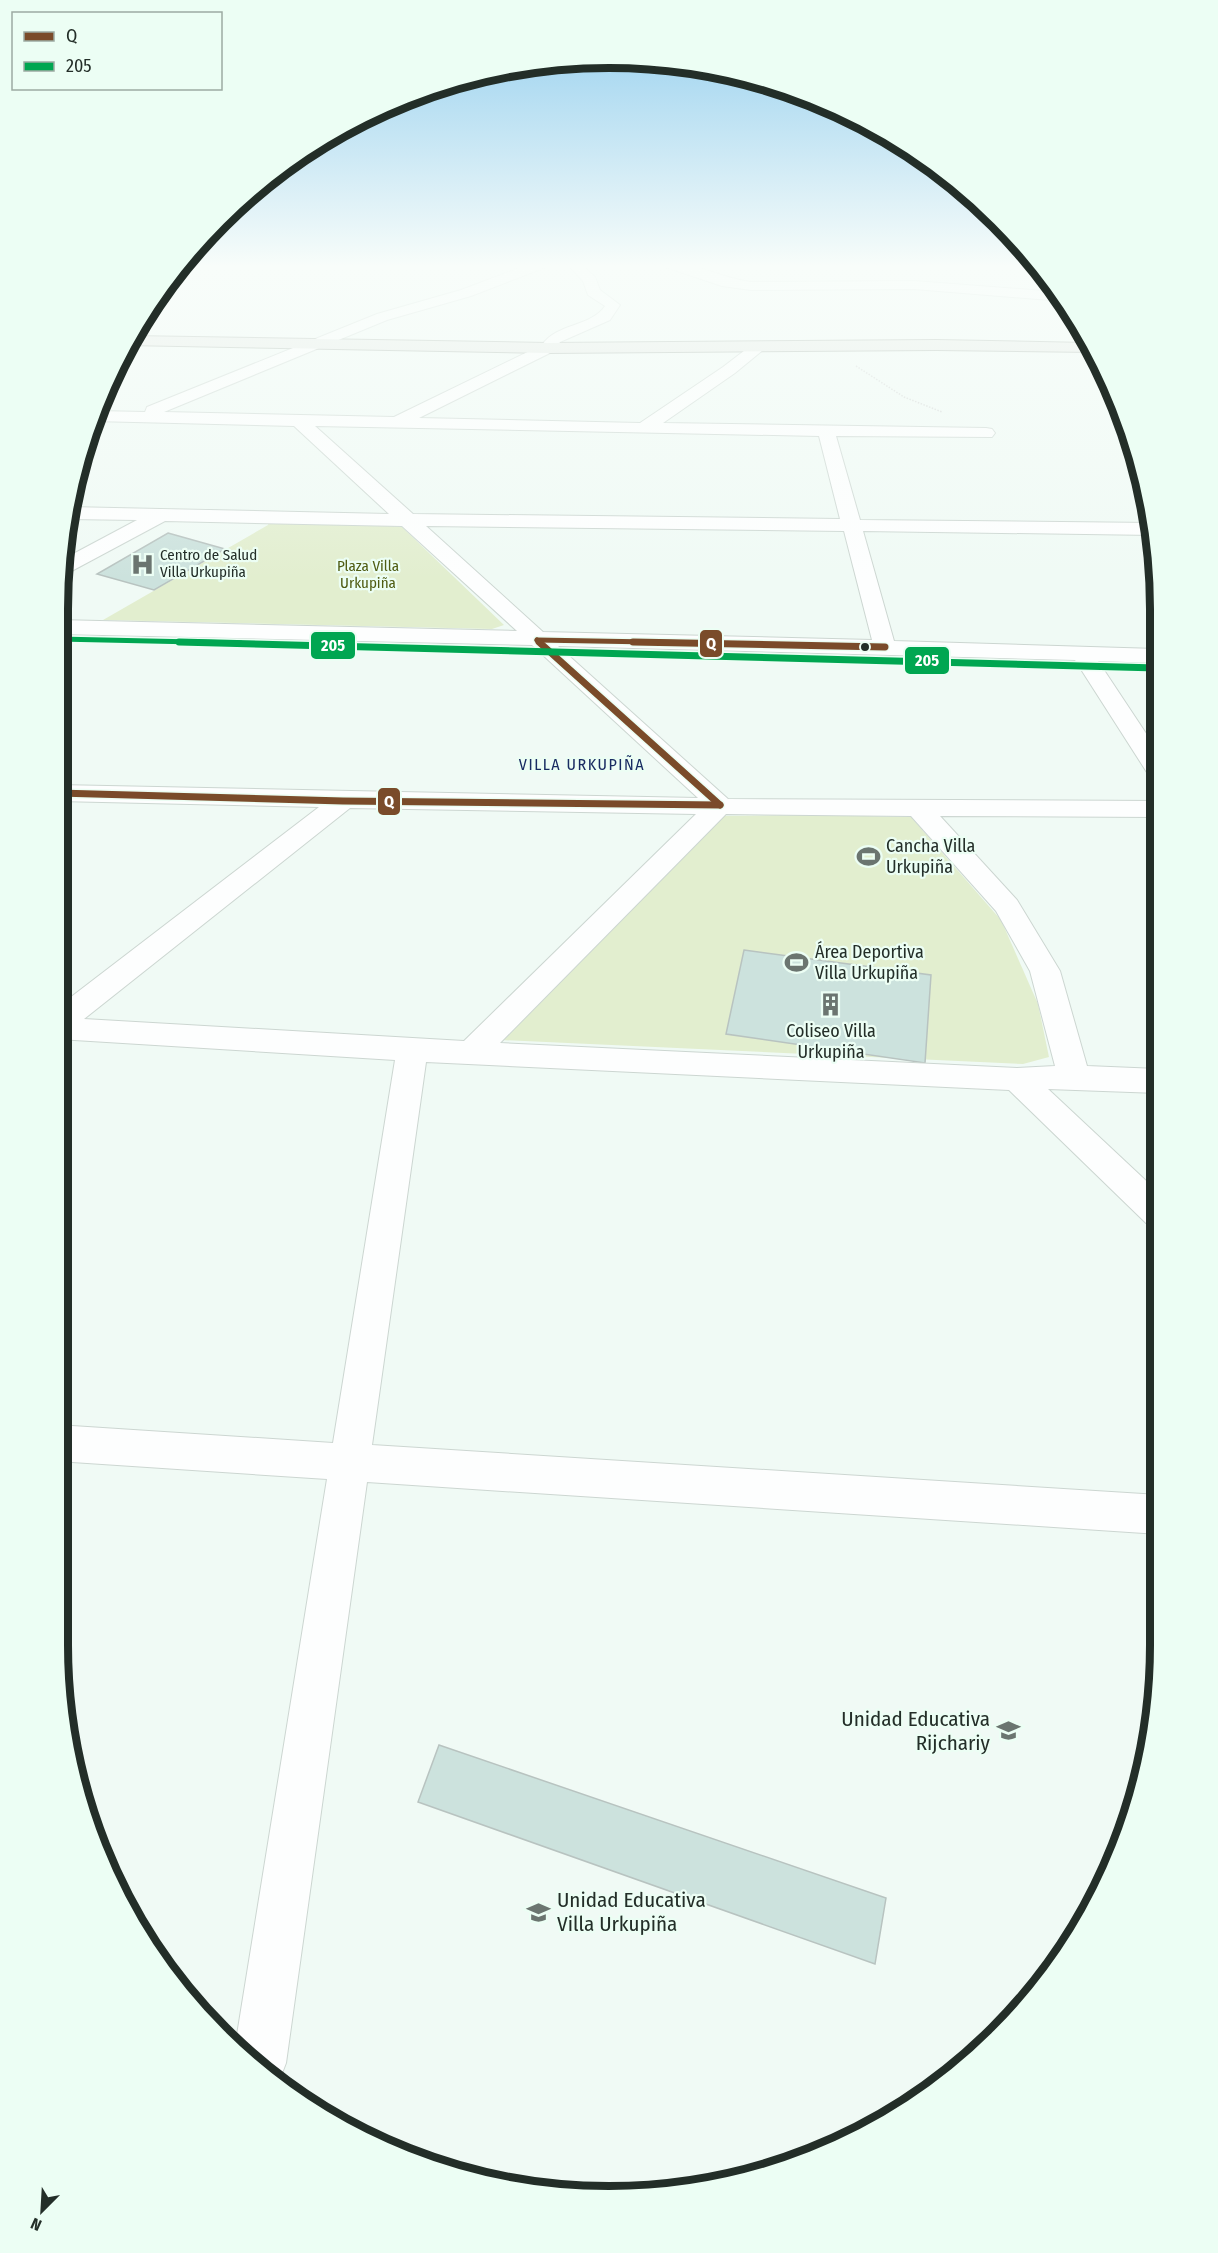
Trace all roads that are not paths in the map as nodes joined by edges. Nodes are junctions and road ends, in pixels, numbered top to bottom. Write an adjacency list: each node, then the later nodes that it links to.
1 (256, 369): 5 (street)
2 (505, 369): 7 (street)
3 (730, 369): 8 (street)
4 (103, 416): 5 (street)
5 (140, 416): 6 (street)
6 (299, 421): 7 (street); 13 (street)
7 (396, 422): 8 (street)
8 (644, 428): 9 (street)
9 (826, 431): 10 (street); 14 (street)
10 (986, 433)
11 (76, 513): 12 (street)
12 (160, 515): 13 (street); 16 (street)
13 (408, 520): 14 (street); 18 (street)
14 (853, 525): 15 (street); 19 (street)
15 (1144, 529)
16 (70, 564)
17 (68, 627): 18 (street)
18 (537, 640): 19 (street); 25 (street)
19 (885, 647): 20 (street)
20 (1082, 654): 21 (street); 22 (street)
21 (1150, 656)
22 (1150, 759)
23 (68, 793): 24 (street)
24 (342, 801): 25 (street); 28 (street)
25 (720, 805): 26 (street); 31 (street)
26 (919, 809): 27 (street); 32 (street)
27 (1150, 816)
28 (68, 1015)
29 (68, 1029): 30 (street)
30 (412, 1050): 31 (street); 37 (street)
31 (473, 1051): 33 (street)
32 (1074, 1077): 33 (street); 34 (street)
33 (1017, 1079): 35 (street)
34 (1150, 1081)
35 (1150, 1206)
36 (68, 1444): 37 (street)
37 (351, 1461): 38 (street); 39 (street)
38 (1150, 1514)
39 (261, 2058)

